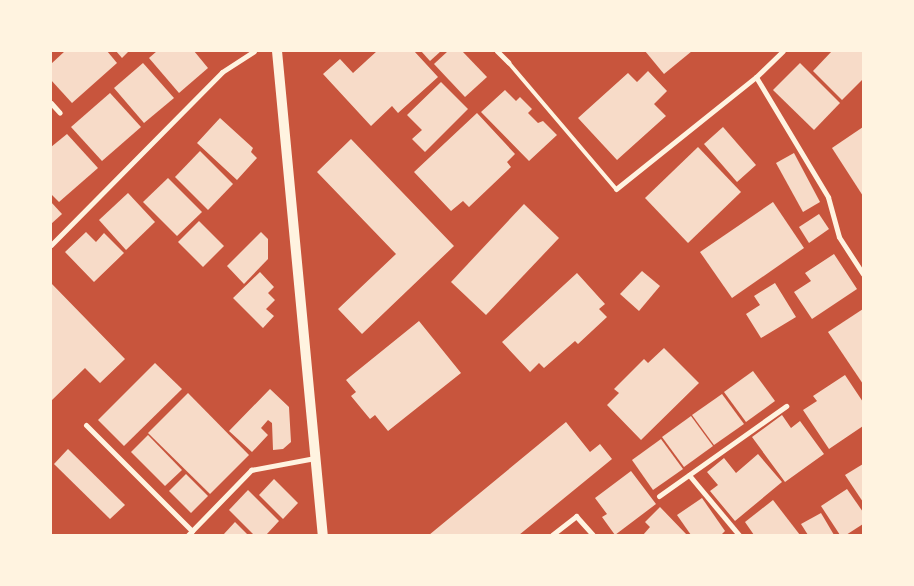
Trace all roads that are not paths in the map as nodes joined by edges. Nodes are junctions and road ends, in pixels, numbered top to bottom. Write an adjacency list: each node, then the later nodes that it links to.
1 (254, 51): 10 (street)
2 (277, 51): 14 (main road)
3 (497, 51): 5 (street)
4 (783, 51): 6 (street)
5 (508, 62): 9 (lane)
6 (756, 77): 9 (street); 11 (street)
7 (51, 104): 8 (street)
8 (60, 113)
9 (616, 189)
10 (51, 245)
11 (863, 274)
12 (786, 406): 15 (street)
13 (86, 425): 17 (street)
14 (316, 458): 17 (street); 18 (main road)
15 (689, 475): 16 (street); 21 (street)
16 (659, 496)
17 (190, 533)
18 (323, 535)
19 (552, 535): 20 (street)
20 (593, 535)
21 (739, 535)

